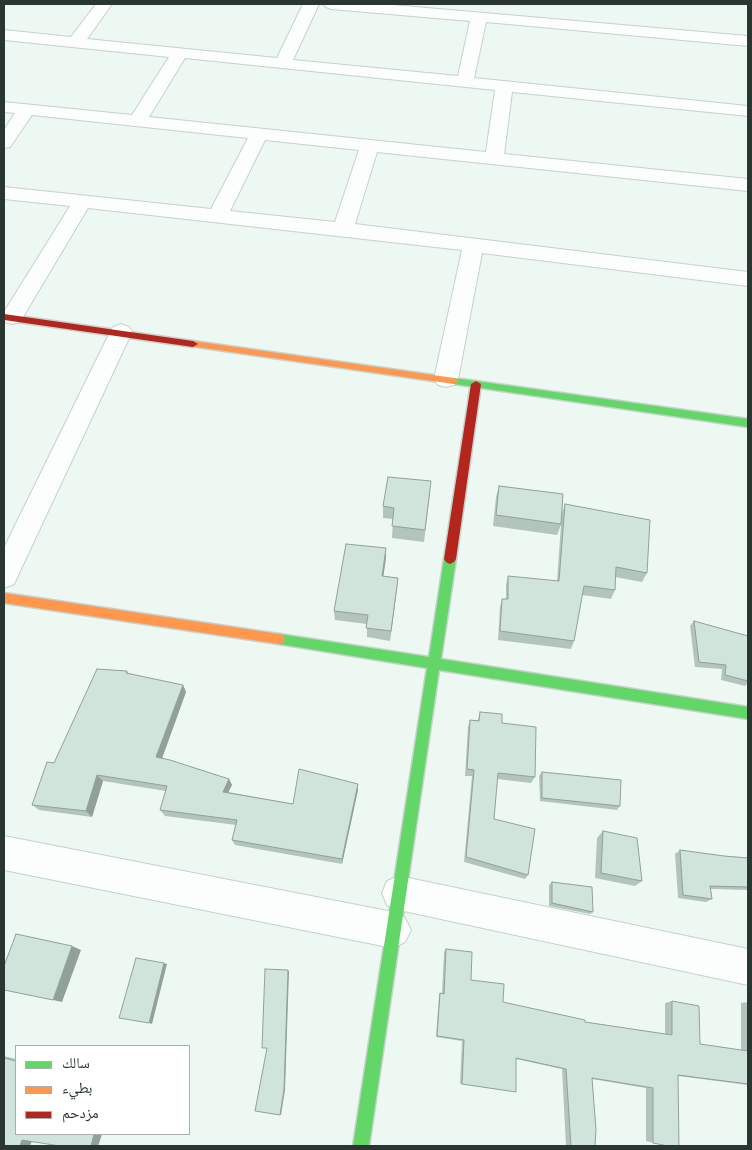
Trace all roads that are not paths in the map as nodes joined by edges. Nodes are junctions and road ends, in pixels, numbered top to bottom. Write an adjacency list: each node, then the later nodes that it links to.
1 (104, 4): 9 (street)
2 (311, 4): 11 (street)
3 (332, 4): 5 (street)
4 (521, 4): 6 (street)
5 (479, 17): 6 (street); 12 (street)
6 (518, 20): 8 (street)
7 (4, 35): 9 (street)
8 (748, 41)
9 (76, 42): 10 (street)
10 (180, 53): 11 (street); 17 (street)
11 (283, 63): 12 (street)
12 (464, 82): 13 (street)
13 (504, 86): 16 (street); 21 (street)
14 (4, 107): 15 (street)
15 (27, 109): 17 (street); 19 (street)
16 (748, 111)
17 (137, 121): 18 (street)
18 (259, 134): 20 (street); 25 (street)
19 (4, 143)
20 (370, 145): 21 (street); 26 (street)
21 (494, 158): 22 (street)
22 (748, 185)
23 (4, 192): 24 (street)
24 (82, 202): 25 (street); 29 (street)
25 (217, 216): 26 (street)
26 (343, 229): 27 (street)
27 (473, 245): 28 (street); 31 (street)
28 (748, 279)
29 (8, 317): 30 (street)
30 (122, 332): 31 (street); 34 (street)
31 (446, 379): 32 (street)
32 (476, 384): 33 (street); 36 (street)
33 (748, 423)
34 (4, 576)
35 (4, 598): 36 (street)
36 (433, 662): 37 (street); 39 (street)
37 (748, 713)
38 (4, 853): 40 (street)
39 (399, 893): 40 (street); 41 (street)
40 (393, 930): 42 (street)
41 (748, 967)
42 (361, 1146)

